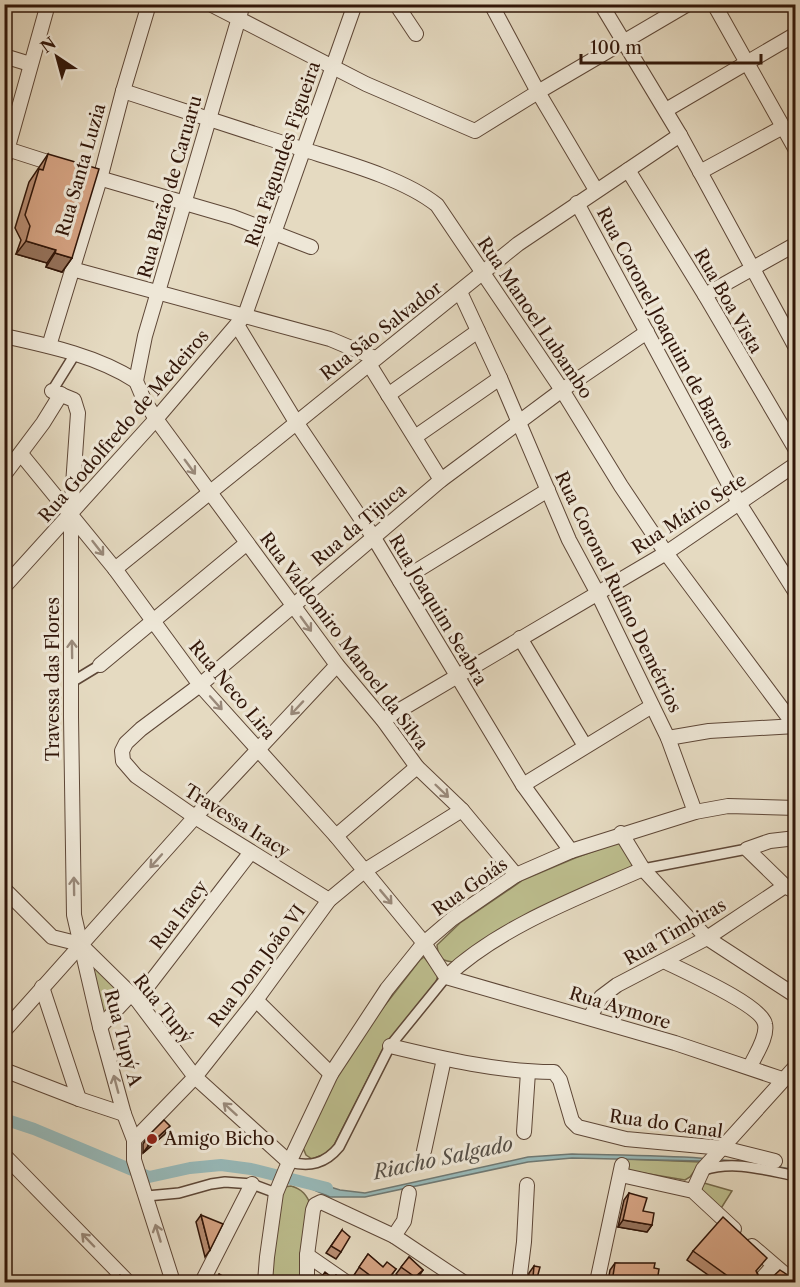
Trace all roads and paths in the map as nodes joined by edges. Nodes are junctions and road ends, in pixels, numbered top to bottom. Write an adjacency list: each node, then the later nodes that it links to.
1 (48, 4): 16 (street)
2 (149, 4): 18 (street, Rua Santa Luzia)
3 (210, 4): 10 (street)
4 (355, 4): 17 (street, Rua Fagundes Figueira)
5 (396, 4): 11 (street)
6 (491, 4): 19 (street)
7 (601, 4): 13 (street)
8 (688, 4): 13 (street)
9 (714, 4): 15 (street)
10 (240, 11): 17 (street); 21 (street, Rua Barão de Caruaru)
11 (416, 34)
12 (795, 34): 15 (street)
13 (623, 43): 19 (street); 20 (street)
14 (4, 56): 16 (street)
15 (747, 62): 20 (street); 22 (street)
16 (30, 64): 26 (street)
17 (331, 67): 19 (street); 24 (street, Rua Fagundes Figueira)
18 (123, 91): 21 (street, Rua Manoel Lubambo); 29 (street, Rua Santa Luzia)
19 (538, 92): 30 (street)
20 (666, 110): 23 (street)
21 (209, 119): 24 (street, Rua Manoel Lubambo); 31 (street, Rua Barão de Caruaru)
22 (783, 128): 25 (street); 28 (street)
23 (680, 135): 27 (street, Rua São Salvador); 28 (street)
24 (303, 150): 33 (street, Rua Fagundes Figueira); 38 (street, Rua Manoel Lubambo)
25 (795, 150)
26 (6, 153): 29 (street)
27 (628, 170): 30 (street, Rua São Salvador); 41 (street, Rua Boa Vista)
28 (700, 172): 36 (street)
29 (100, 179): 31 (street); 37 (street, Rua Santa Luzia)
30 (596, 190): 32 (street, Rua São Salvador)
31 (184, 202): 33 (street); 40 (street, Rua Barão de Caruaru)
32 (577, 203): 38 (street, Rua São Salvador); 44 (street, Rua Coronel Joaquim de Barros)
33 (275, 232): 35 (street); 42 (street, Rua Fagundes Figueira)
34 (795, 244): 36 (street)
35 (311, 247)
36 (752, 268): 41 (street); 47 (street)
37 (72, 269): 40 (street); 46 (street, Rua Santa Luzia)
38 (482, 273): 39 (street, Rua São Salvador); 52 (street, Rua Manoel Lubambo)
39 (460, 292): 43 (street, Rua Coronel Rufino Demétrios); 49 (street, Rua São Salvador)
40 (158, 293): 42 (street); 51 (street, Rua Barão de Caruaru)
41 (705, 295): 59 (street, Rua Boa Vista)
42 (241, 320): 49 (street); 55 (street, Rua Godolfredo de Medeiros); 56 (street, Rua Joaquim Seabra)
43 (478, 331): 50 (street, Rua Coronel Rufino Demétrios); 54 (street)
44 (647, 332): 52 (street, Rua da Tijuca); 66 (street, Rua Coronel Joaquim de Barros)
45 (4, 336): 46 (street)
46 (49, 346): 48 (street)
47 (795, 348)
48 (75, 354): 51 (street); 53 (street)
49 (372, 361): 54 (street); 56 (street, Rua São Salvador)
50 (501, 378): 57 (street, Rua Coronel Rufino Demétrios); 58 (street)
51 (136, 381): 55 (street, Rua Valdomiro Manoel da Silva)
52 (562, 390): 57 (street, Rua da Tijuca); 70 (street, Rua Manoel Lubambo)
53 (57, 393): 60 (street); 67 (street, Travessa das Flores)
54 (388, 395): 58 (street)
55 (156, 419): 65 (street, Rua Valdomiro Manoel da Silva, one-way to 65); 67 (street, Rua Godolfredo de Medeiros)
56 (296, 422): 65 (street, Rua São Salvador); 68 (street, Rua Joaquim Seabra)
57 (519, 422): 63 (street, Rua da Tijuca); 64 (street, Rua Coronel Rufino Demétrios)
58 (415, 437): 63 (street)
59 (795, 450)
60 (21, 454): 62 (street); 67 (street, Rua Neco Lira)
61 (795, 464): 66 (street, Rua Mário Sete)
62 (4, 475)
63 (441, 480): 68 (street, Rua da Tijuca)
64 (548, 490): 72 (street); 74 (street, Rua Coronel Rufino Demétrios)
65 (209, 492): 69 (street, Rua Valdomiro Manoel da Silva); 71 (street, Rua São Salvador)
66 (739, 503): 70 (street, Rua Mário Sete); 75 (street, Rua Coronel Joaquim de Barros)
67 (71, 514): 71 (street, Rua Neco Lira, one-way to 71); 73 (street, Rua Godolfredo de Medeiros); 82 (street, Travessa das Flores, one-way to 67)
68 (374, 538): 72 (street, Rua Joaquim Seabra); 76 (street, Rua da Tijuca)
69 (247, 543): 76 (street, Rua Valdomiro Manoel da Silva); 77 (street)
70 (666, 553): 74 (street, Rua Mário Sete); 86 (street, Rua Manoel Lubambo)
71 (115, 569): 77 (street, Rua Neco Lira)
72 (400, 581): 81 (street, Rua Joaquim Seabra)
73 (4, 587)
74 (597, 592): 78 (street, Rua Mário Sete); 84 (street, Rua Coronel Rufino Demétrios)
75 (795, 593)
76 (293, 605): 80 (street, Rua Valdomiro Manoel da Silva, one-way to 80); 83 (street, Rua da Tijuca)
77 (152, 621): 79 (street); 83 (street, Rua Neco Lira)
78 (520, 638): 81 (street, Rua Mário Sete); 88 (street)
79 (100, 665): 82 (street)
80 (337, 665): 85 (street, Rua Valdomiro Manoel da Silva); 89 (street, one-way to 89)
81 (457, 676): 85 (street, Rua Mário Sete); 92 (street, Rua Joaquim Seabra)
82 (72, 682): 111 (street, Travessa das Flores, one-way to 82)
83 (200, 685): 89 (street, Rua Neco Lira, one-way to 89); 91 (street, Rua da Tijuca)
84 (652, 706): 87 (street, Rua Coronel Rufino Demétrios); 88 (street)
85 (383, 720): 90 (street, Rua Valdomiro Manoel da Silva)
86 (795, 726): 87 (street)
87 (668, 738): 95 (street, Rua Coronel Rufino Demétrios)
88 (585, 746): 92 (street)
89 (258, 750): 96 (street); 98 (street, Rua Neco Lira)
90 (417, 767): 94 (street, Rua Valdomiro Manoel da Silva, one-way to 94); 98 (street)
91 (128, 768): 96 (street, Travessa Iracy)
92 (523, 785): 101 (street, Rua Joaquim Seabra)
93 (795, 808): 95 (street, Rua Goiás)
94 (462, 810): 104 (street, Rua Dom João VI); 105 (street, Rua Valdomiro Manoel da Silva)
95 (695, 812): 97 (street, Rua Goiás)
96 (195, 817): 102 (street, Travessa Iracy); 111 (street, one-way to 111)
97 (621, 834): 101 (street, Rua Goiás); 103 (street)
98 (336, 836): 104 (street, Rua Neco Lira)
99 (795, 838): 100 (street)
100 (747, 849): 103 (street); 106 (street)
101 (571, 851): 105 (street, Rua Goiás)
102 (250, 852): 108 (street, Travessa Iracy); 116 (street, Rua Iracy)
103 (643, 869): 109 (street); 113 (street)
104 (364, 871): 108 (street, Rua Dom João VI); 110 (street, Rua Neco Lira, one-way to 110)
105 (516, 875): 110 (street, Rua Goiás)
106 (790, 889): 109 (street, Rua Timbiras)
107 (4, 890): 111 (street, Rua Tupý)
108 (329, 900): 117 (street, Rua Dom João VI)
109 (707, 938): 112 (street, Rua Timbiras); 115 (street)
110 (424, 943): 113 (street, Rua Neco Lira); 127 (street, Rua Goiás)
111 (80, 944): 114 (street); 116 (street, Rua Tupý); 119 (street, Rua Tupý A)
112 (664, 962): 118 (street, Rua Timbiras); 124 (street)
113 (446, 976): 118 (street, Rua Aymore); 121 (street)
114 (42, 987): 120 (street); 130 (street)
115 (795, 996)
116 (134, 997): 119 (street, Rua Iracy); 128 (street, Rua Tupý)
117 (256, 999): 127 (street); 128 (street, Rua Dom João VI)
118 (590, 1017): 124 (street, Rua Aymore)
119 (100, 1027): 131 (street, Rua Tupý A, one-way to 119)
120 (4, 1031)
121 (390, 1046): 122 (street); 138 (street)
122 (444, 1059): 126 (street); 135 (street)
123 (795, 1066): 129 (street)
124 (750, 1067): 129 (street, Rua Aymore)
125 (4, 1070): 130 (street)
126 (528, 1072): 132 (street); 134 (street, Rua do Canal)
127 (331, 1074): 138 (street, Rua Goiás)
128 (195, 1077): 133 (street, Rua Dom João VI); 138 (street, Rua Tupý, one-way to 128)
129 (782, 1080): 134 (street)
130 (79, 1099): 131 (street)
131 (124, 1114): 133 (street, Rua Tupý A)
132 (524, 1132)
133 (134, 1140): 144 (street)
134 (722, 1149): 137 (street, Rua do Canal); 139 (street)
135 (424, 1151)
136 (4, 1155): 150 (street, one-way to 136)
137 (775, 1161)
138 (287, 1165): 143 (street, Rua Goiás)
139 (703, 1170): 140 (street); 145 (street)
140 (795, 1176)
141 (252, 1184): 143 (street); 144 (street); 152 (street)
142 (527, 1185): 157 (street)
143 (278, 1189): 153 (street, Rua Goiás)
144 (144, 1190): 151 (street, one-way to 144)
145 (693, 1191): 149 (street); 158 (street)
146 (409, 1193): 147 (street)
147 (394, 1236): 148 (street); 156 (street)
148 (307, 1255): 154 (street); 155 (street)
149 (773, 1266): 159 (street); 160 (street)
150 (128, 1282)
151 (173, 1282)
152 (202, 1282)
153 (265, 1282)
154 (307, 1282)
155 (346, 1282)
156 (463, 1282)
157 (519, 1282)
158 (597, 1282)
159 (759, 1282)
160 (794, 1282)

